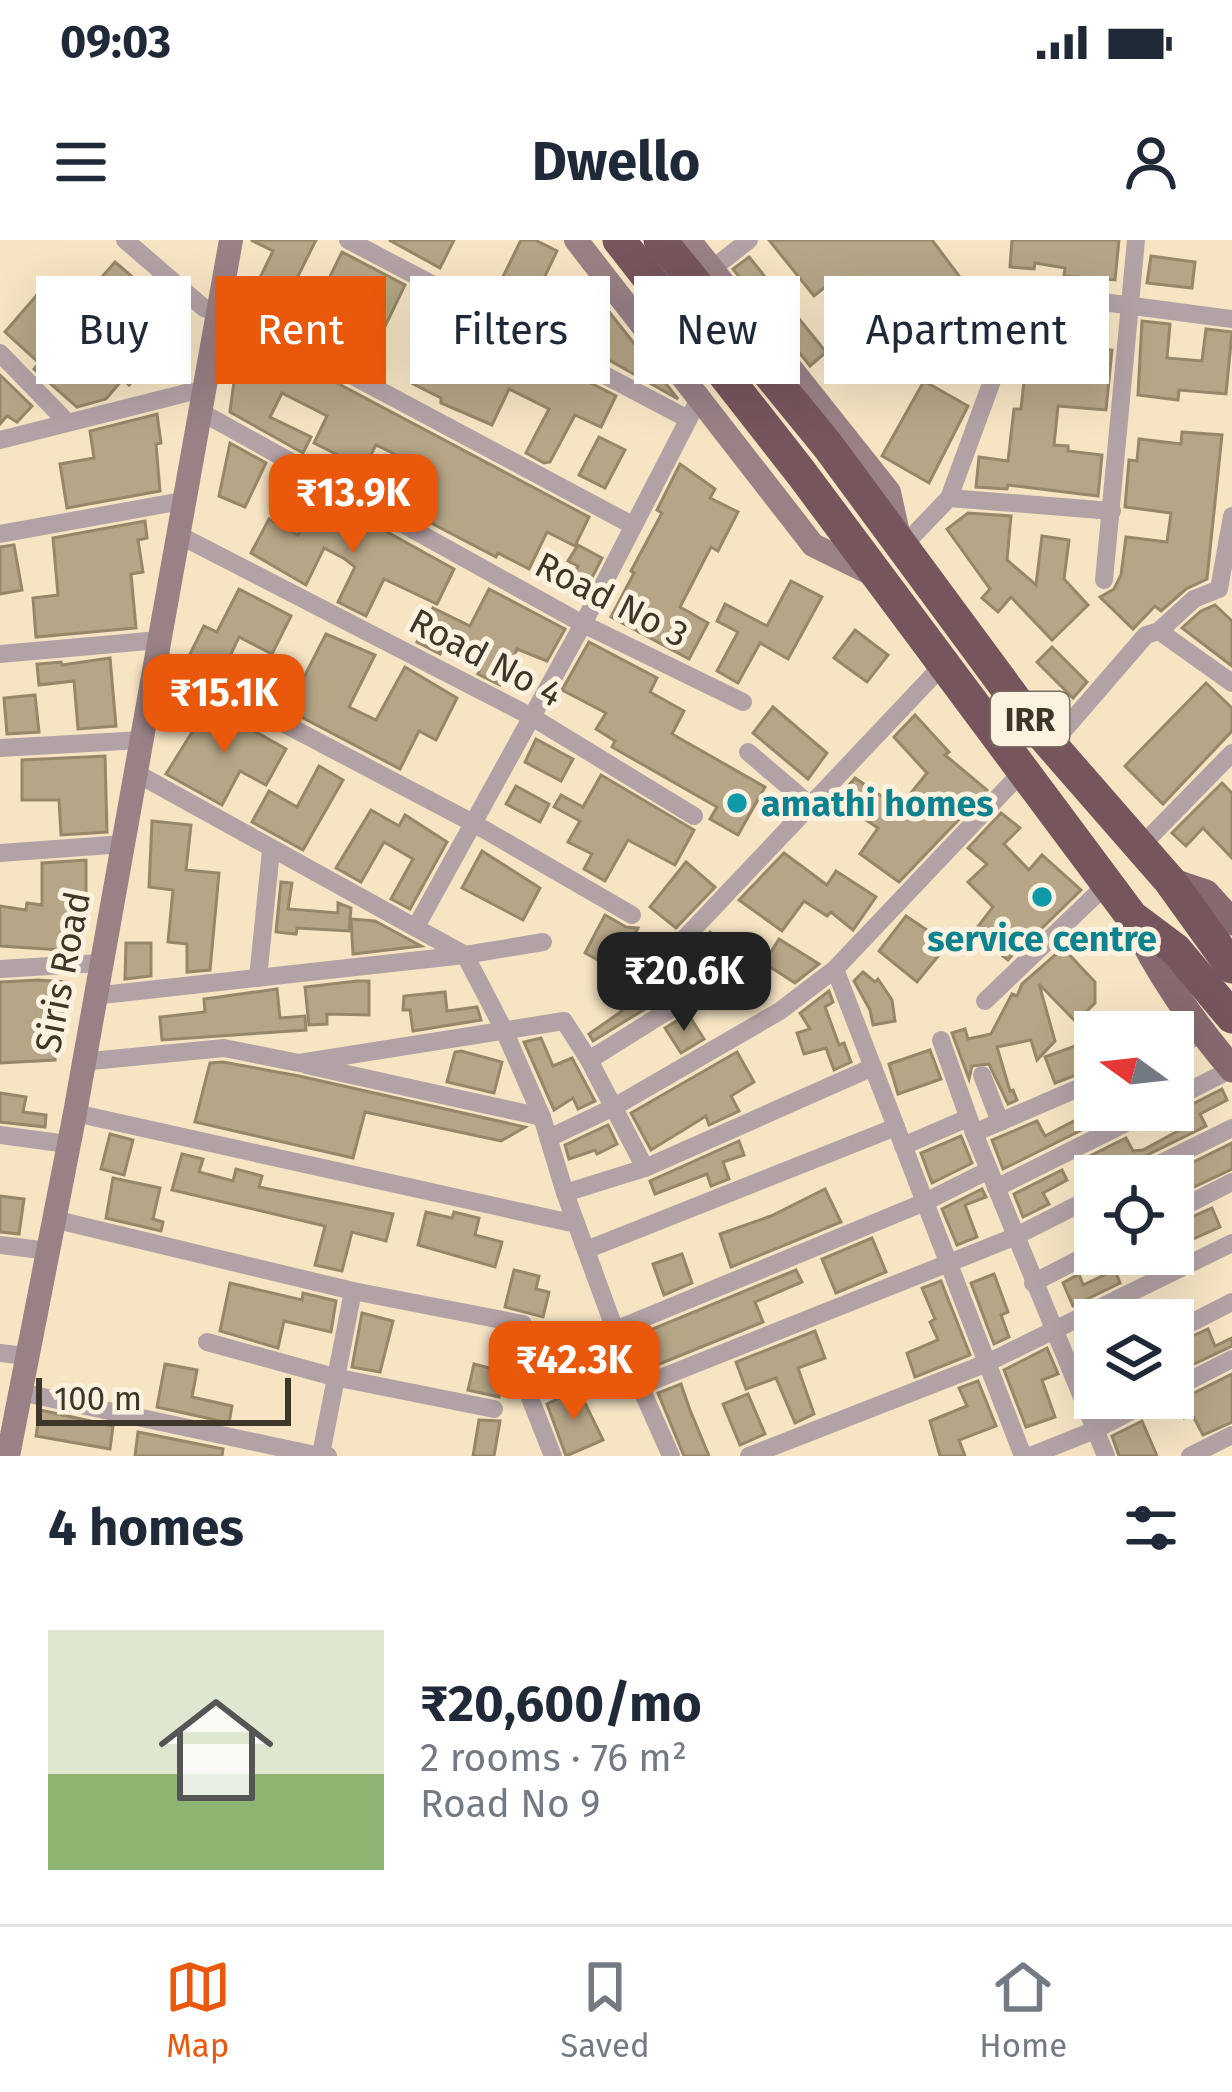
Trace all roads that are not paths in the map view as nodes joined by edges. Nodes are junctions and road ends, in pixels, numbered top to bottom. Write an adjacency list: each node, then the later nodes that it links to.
1 (125, 240): 13 (street)
2 (215, 240): 13 (street, Siris Road)
3 (231, 240): 13 (street, Siris Road)
4 (348, 240): 17 (street)
5 (576, 240): 17 (street)
6 (620, 240): 28 (highway, IRR)
7 (660, 240): 27 (highway, IRR)
8 (688, 240): 11 (street)
9 (749, 240): 11 (street)
10 (1136, 240): 12 (street)
11 (712, 269): 27 (street)
12 (1129, 306): 14 (street); 20 (street); 22 (street)
13 (212, 310): 16 (street, Siris Road); 24 (street)
14 (1232, 319)
15 (0, 352): 18 (street)
16 (196, 402): 18 (street); 21 (street, Siris Road); 30 (street, Road No 3)
17 (694, 408): 24 (street); 28 (street)
18 (68, 422): 19 (street)
19 (0, 440)
20 (949, 498): 22 (street); 27 (street)
21 (182, 501): 25 (street); 26 (street, Siris Road)
22 (1112, 511): 29 (street)
23 (1232, 517): 31 (street)
24 (632, 525): 30 (street)
25 (0, 534)
26 (177, 534): 32 (street, Siris Road); 38 (street, Road No 4)
27 (902, 547): 34 (highway, IRR)
28 (878, 577): 35 (highway, IRR)
29 (1104, 580)
30 (583, 624): 37 (street, Road No 3); 38 (street)
31 (1159, 631): 36 (street); 39 (street)
32 (158, 648): 33 (street); 40 (street, Siris Road); 48 (street)
33 (0, 654)
34 (985, 659): 35 (highway); 39 (highway, IRR)
35 (948, 674): 44 (highway, IRR); 46 (street)
36 (1232, 683)
37 (743, 702)
38 (532, 717): 47 (street, Road No 4); 48 (street)
39 (1042, 735): 44 (highway); 50 (highway, IRR)
40 (142, 740): 41 (street); 45 (street, Siris Road)
41 (0, 748)
42 (748, 752): 46 (street)
43 (1232, 753): 50 (street)
44 (1014, 760): 54 (highway, IRR); 63 (street)
45 (136, 773): 49 (street, Siris Road); 51 (street)
46 (808, 804): 70 (street)
47 (694, 816)
48 (473, 823): 55 (street); 57 (street)
49 (124, 844): 52 (street); 60 (street, Siris Road)
50 (1140, 848): 53 (highway, IRR)
51 (271, 850): 57 (street); 64 (street)
52 (0, 853)
53 (1170, 881): 56 (main road, IRR); 61 (highway, IRR)
54 (1107, 884): 66 (street); 67 (highway, IRR)
55 (632, 915)
56 (1232, 922)
57 (417, 925): 59 (street)
58 (543, 942): 59 (street)
59 (465, 955): 64 (street); 68 (street)
60 (100, 963): 62 (street); 65 (street, Siris Road)
61 (1232, 967)
62 (0, 969)
63 (835, 969): 73 (street); 78 (street)
64 (259, 978): 65 (street)
65 (93, 996): 71 (street, Siris Road)
66 (985, 1001)
67 (1217, 1025): 74 (main road, IRR)
68 (503, 1028): 70 (street); 72 (street); 80 (street)
69 (940, 1040): 82 (street)
70 (589, 1060): 78 (street)
71 (81, 1062): 72 (street); 79 (street, Siris Road)
72 (299, 1063): 80 (street)
73 (873, 1067): 86 (street); 90 (street)
74 (1232, 1069): 76 (street)
75 (982, 1075): 81 (street)
76 (1194, 1089)
77 (1074, 1090): 81 (street)
78 (614, 1107): 87 (street); 90 (street)
79 (74, 1113): 88 (street, Siris Road); 98 (street)
80 (542, 1117): 87 (street)
81 (1000, 1122): 82 (street)
82 (971, 1126): 86 (street); 91 (street)
83 (1232, 1127): 89 (street)
84 (1104, 1131): 91 (street)
85 (0, 1135): 88 (street)
86 (899, 1136): 95 (street); 102 (street)
87 (549, 1138): 93 (street)
88 (67, 1144): 97 (street, Siris Road)
89 (1177, 1155)
90 (645, 1168): 93 (street)
91 (992, 1180): 95 (street); 99 (street)
92 (1232, 1182): 94 (street)
93 (565, 1192): 98 (street)
94 (1194, 1201)
95 (925, 1202): 104 (street); 110 (street)
96 (1074, 1207): 99 (street)
97 (53, 1219): 103 (street, Siris Road); 107 (street)
98 (576, 1225): 102 (street)
99 (1014, 1237): 104 (street); 106 (street)
100 (1232, 1243): 111 (street)
101 (0, 1245): 103 (street)
102 (586, 1250): 110 (street)
103 (49, 1251): 114 (street, Siris Road)
104 (948, 1262): 116 (street); 120 (street)
105 (1074, 1262): 106 (street)
106 (1033, 1283): 111 (street)
107 (353, 1292): 117 (street); 129 (street)
108 (1232, 1302): 109 (street)
109 (1194, 1321)
110 (615, 1330): 120 (street)
111 (1056, 1332): 116 (street); 119 (street)
112 (207, 1342): 117 (street)
113 (0, 1353): 114 (street)
114 (27, 1356): 121 (street, Siris Road)
115 (1232, 1359): 118 (street)
116 (987, 1363): 131 (street); 132 (street)
117 (334, 1377): 122 (street); 127 (street)
118 (1194, 1378)
119 (1074, 1379)
120 (640, 1385): 130 (street)
121 (20, 1392): 127 (street); 128 (street, Siris Road)
122 (494, 1409)
123 (1090, 1419): 125 (street)
124 (1116, 1419): 125 (street)
125 (1095, 1430): 132 (street); 133 (street)
126 (1232, 1435): 134 (street)
127 (323, 1455)
128 (8, 1456)
129 (553, 1456)
130 (670, 1456)
131 (749, 1456)
132 (1026, 1456)
133 (1106, 1456)
134 (1190, 1456)

